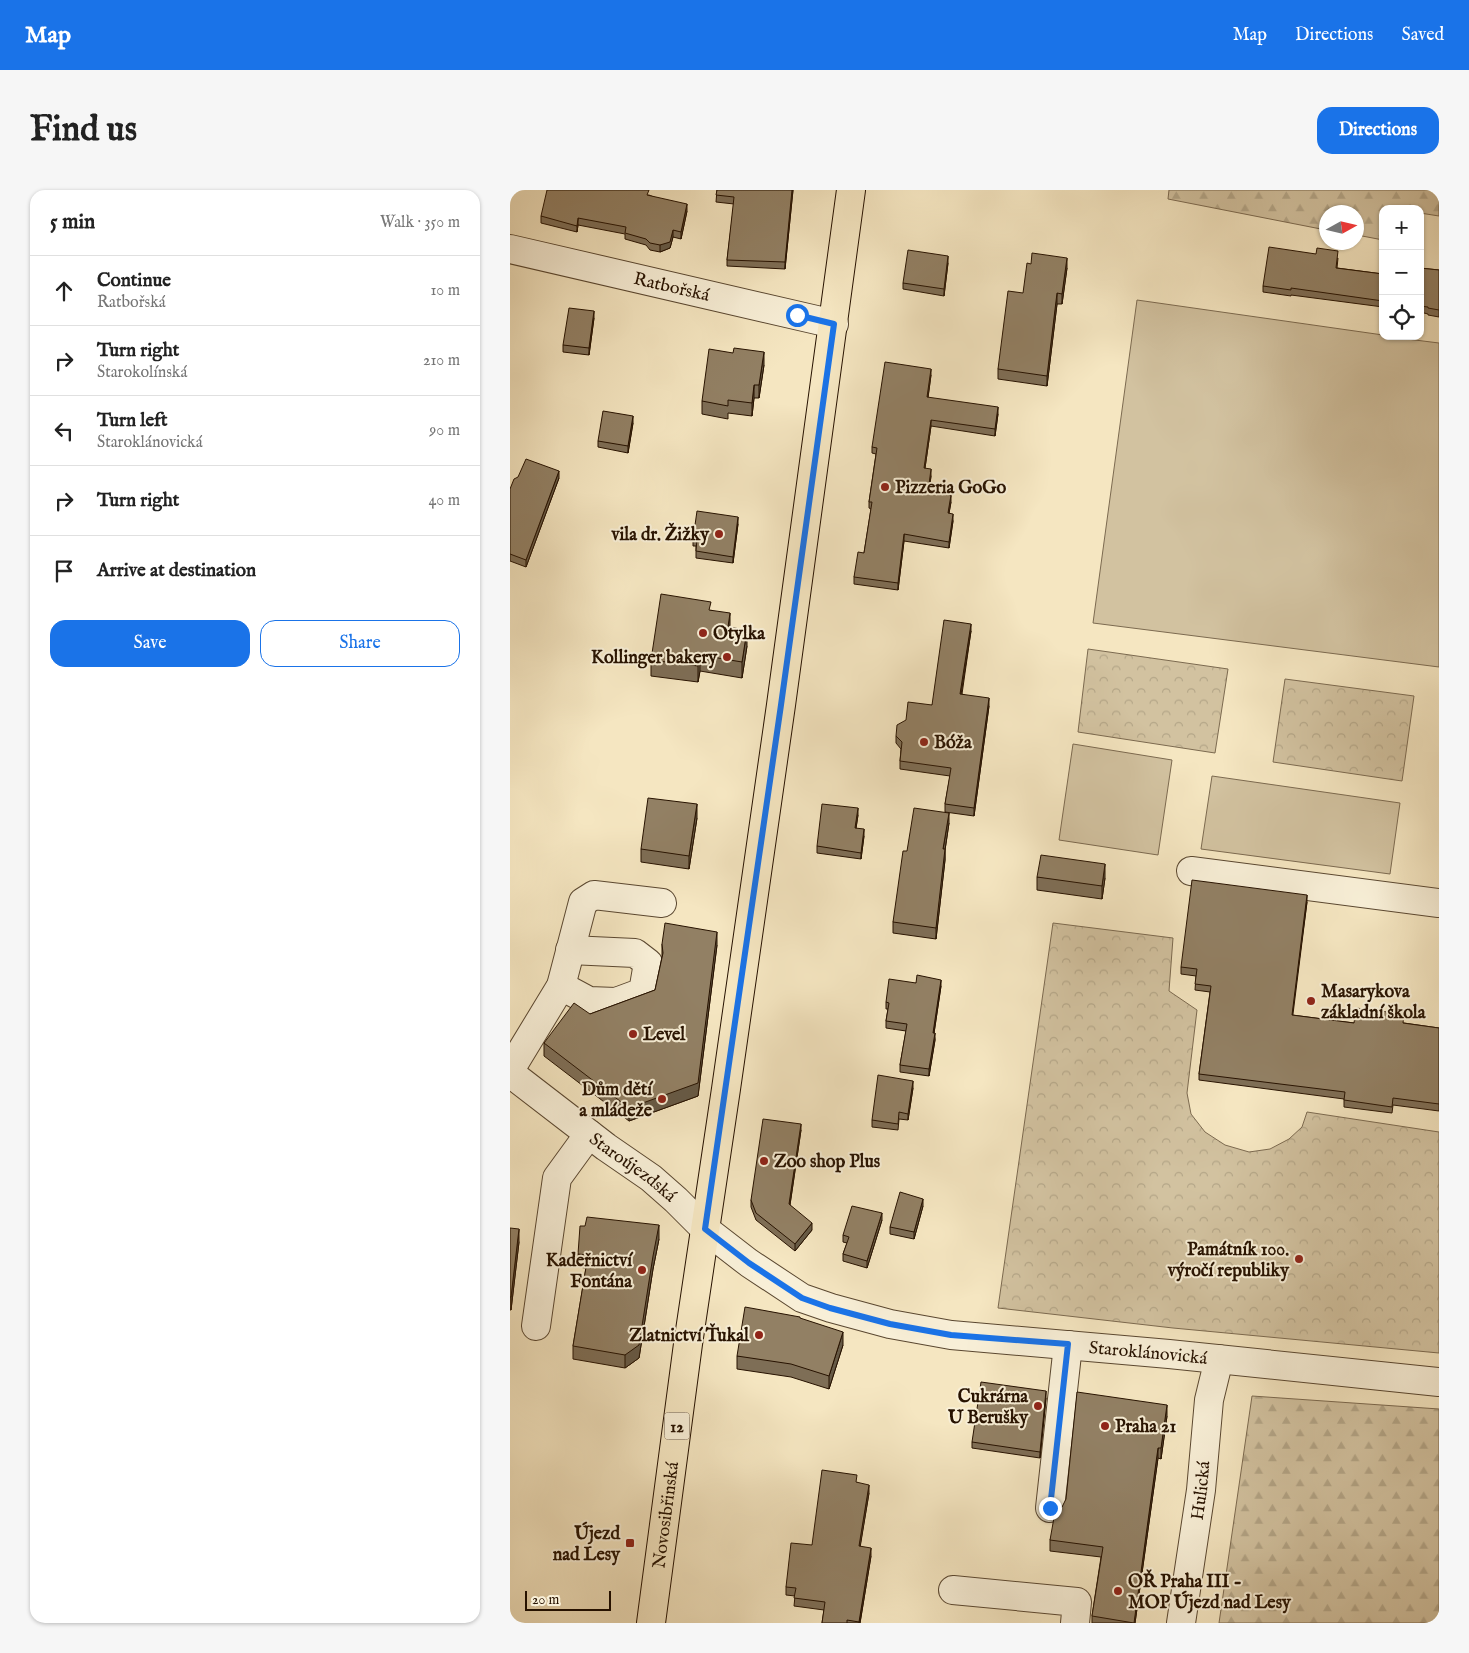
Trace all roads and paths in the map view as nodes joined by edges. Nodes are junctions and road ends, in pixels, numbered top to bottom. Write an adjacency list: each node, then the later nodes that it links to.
1 (851, 190): 3 (main road, 12)
2 (510, 249): 3 (street, Ratbořská)
3 (834, 324): 11 (main road, 12)
4 (1191, 871): 6 (street)
5 (662, 903): 7 (street)
6 (1439, 903)
7 (570, 950): 8 (street); 8 (street)
8 (561, 986): 9 (street)
9 (510, 1071): 10 (street, Staroújezdská)
10 (589, 1134): 11 (street, Staroújezdská); 12 (street)
11 (705, 1229): 13 (street, Staroklánovická); 18 (main road, Novosibřinská / 12)
12 (536, 1326)
13 (1068, 1344): 14 (street, Staroklánovická); 16 (street)
14 (1218, 1359): 15 (street, Staroklánovická); 20 (street, Hulická)
15 (1439, 1382)
16 (1050, 1508)
17 (952, 1590): 19 (street)
18 (651, 1623)
19 (1075, 1623)
20 (1181, 1623)

